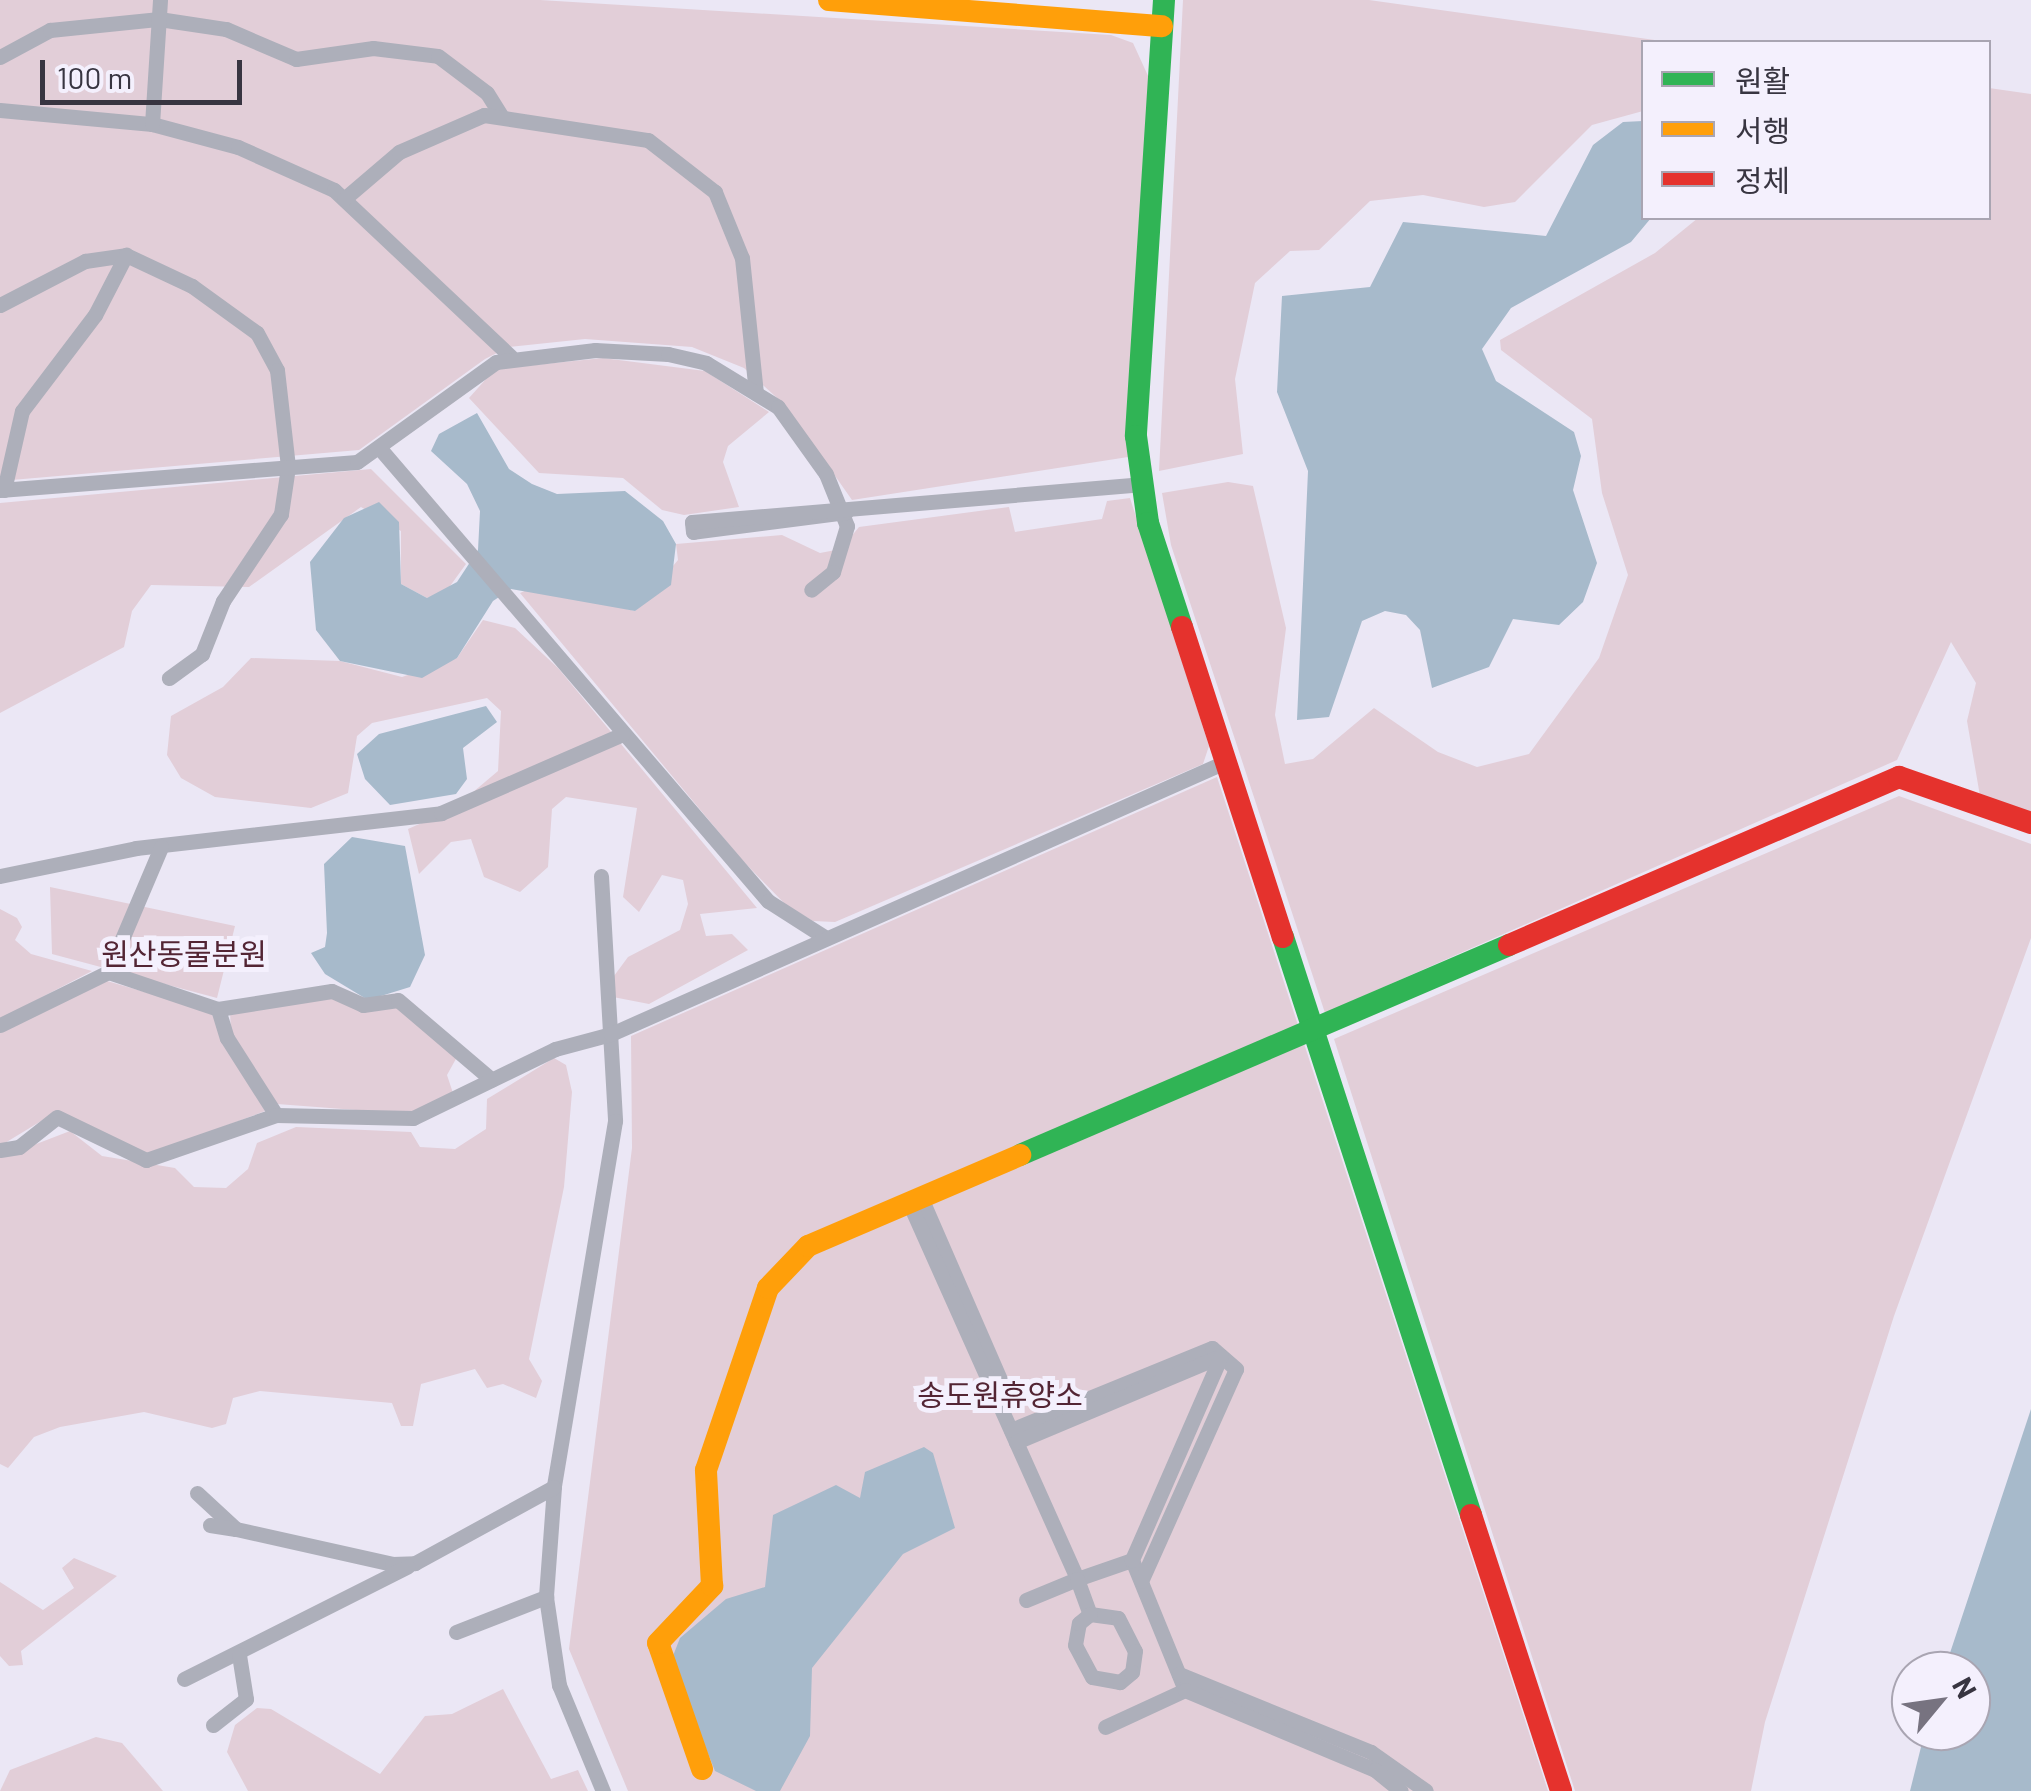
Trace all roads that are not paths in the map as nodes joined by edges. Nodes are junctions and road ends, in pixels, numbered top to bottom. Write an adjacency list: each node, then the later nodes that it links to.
1 (160, 0): 4 (street)
2 (829, 0): 5 (main road)
3 (1164, 0): 5 (main road)
4 (159, 19): 6 (street); 8 (street); 9 (street)
5 (1162, 26): 17 (main road)
6 (0, 57)
7 (0, 110): 9 (street)
8 (500, 114): 10 (street); 14 (street)
9 (152, 124): 10 (street)
10 (344, 199): 13 (street)
11 (126, 255): 12 (street); 16 (street); 18 (street)
12 (0, 305)
13 (511, 358): 14 (street); 15 (street)
14 (756, 393): 19 (street)
15 (382, 451): 16 (street); 22 (street)
16 (288, 467): 18 (street); 21 (street)
17 (1140, 484): 19 (street); 23 (main road)
18 (2, 490)
19 (846, 512): 19 (street); 20 (street)
20 (811, 590)
21 (169, 678)
22 (624, 734): 25 (street); 28 (street)
23 (1225, 762): 28 (street); 32 (main road)
24 (2031, 823): 32 (main road)
25 (161, 847): 26 (street); 29 (street)
26 (0, 876)
27 (600, 876): 33 (street)
28 (826, 938): 33 (street)
29 (108, 972): 30 (street); 31 (street)
30 (218, 1008): 34 (street); 35 (street)
31 (0, 1026)
32 (1312, 1029): 37 (main road); 66 (main road)
33 (611, 1034): 34 (street); 40 (street)
34 (492, 1080): 35 (street)
35 (276, 1116): 36 (street)
36 (0, 1150)
37 (916, 1202): 39 (street); 62 (main road)
38 (1222, 1356): 39 (street); 44 (street); 47 (street)
39 (1018, 1434): 46 (street)
40 (554, 1487): 45 (street); 48 (street)
41 (197, 1492): 43 (street)
42 (210, 1525): 43 (street)
43 (236, 1529): 45 (street)
44 (1132, 1560): 46 (street); 47 (street)
45 (415, 1563): 54 (street)
46 (1076, 1579): 49 (street); 50 (street)
47 (1141, 1581): 51 (street)
48 (546, 1597): 52 (street); 63 (street)
49 (1026, 1600)
50 (1090, 1614): 53 (street); 57 (street)
51 (1159, 1624): 53 (street); 55 (street)
52 (456, 1632)
53 (1129, 1637): 57 (street)
54 (239, 1654): 56 (street); 60 (street)
55 (1179, 1674): 58 (street); 65 (street)
56 (184, 1679)
57 (1120, 1682): 59 (street)
58 (1186, 1690): 59 (street); 64 (street)
59 (1134, 1714): 61 (street)
60 (212, 1725)
61 (1105, 1728)
62 (702, 1769)
63 (604, 1791)
64 (1401, 1791)
65 (1426, 1791)
66 (1561, 1791)

